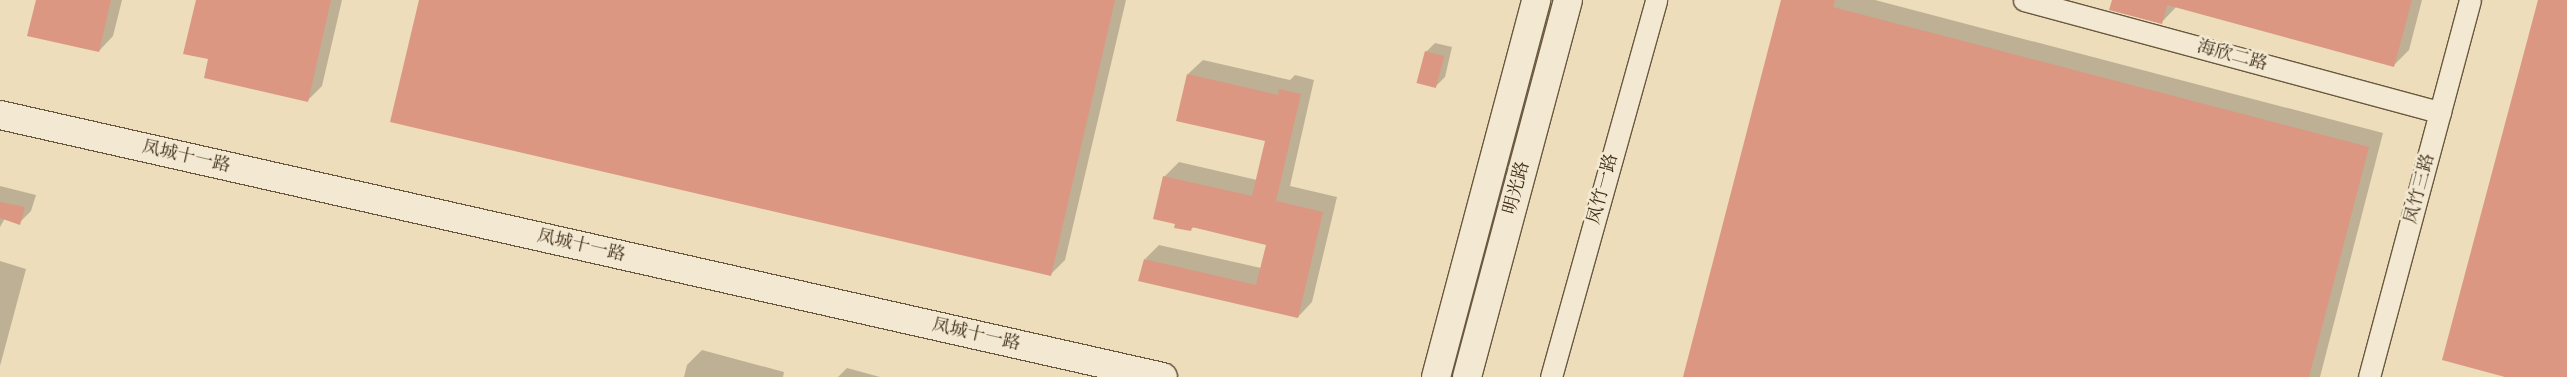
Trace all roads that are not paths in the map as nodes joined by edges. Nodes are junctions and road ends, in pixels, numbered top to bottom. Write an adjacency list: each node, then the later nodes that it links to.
1 (1536, 0): 9 (street, 明光路)
2 (1568, 0): 10 (street, 明光路)
3 (1656, 0): 11 (street, 凤竹一路)
4 (2024, 0): 6 (street, 海欣二路)
5 (2470, 0): 6 (street, 凤竹三路)
6 (2440, 112): 12 (street, 凤竹三路)
7 (0, 115): 8 (street, 凤城十一路)
8 (1162, 377)
9 (1436, 377)
10 (1467, 377)
11 (1551, 377)
12 (2369, 377)

